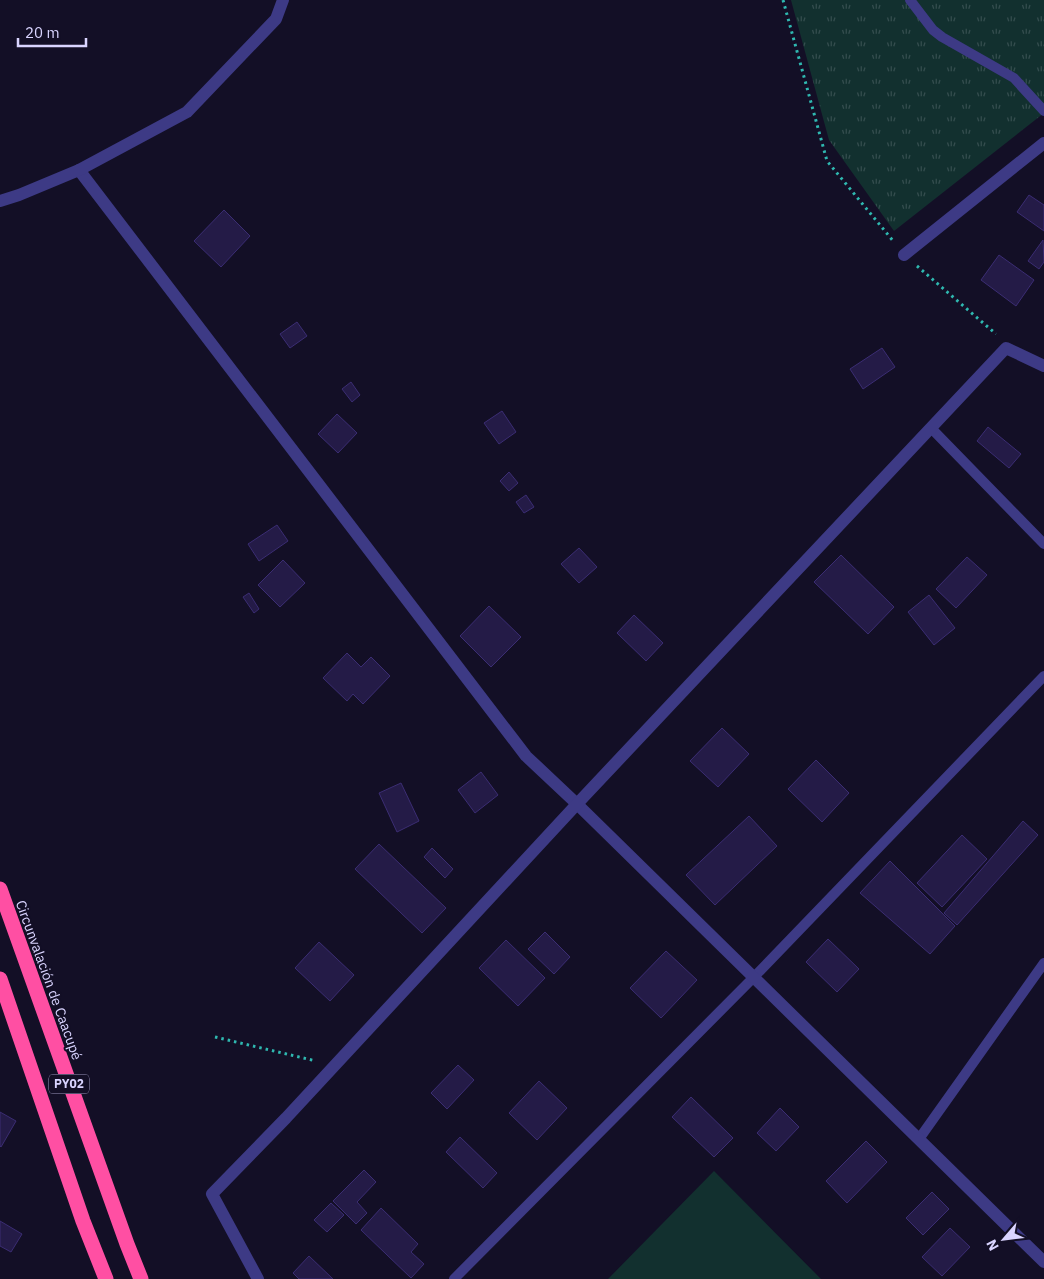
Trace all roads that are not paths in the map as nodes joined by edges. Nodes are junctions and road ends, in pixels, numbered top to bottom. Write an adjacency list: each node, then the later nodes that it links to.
1 (283, 0): 5 (street)
2 (910, 0): 3 (lane)
3 (1044, 111)
4 (1044, 143): 7 (street)
5 (79, 170): 6 (street); 12 (street)
6 (0, 201)
7 (904, 254)
8 (1044, 366): 9 (street)
9 (931, 428): 10 (lane); 12 (street)
10 (1044, 544)
11 (1044, 676): 15 (lane)
12 (578, 804): 15 (street); 21 (street)
13 (0, 889): 20 (highway, Circunvalación de Caacupé / PY02)
14 (1044, 963): 17 (lane)
15 (754, 977): 17 (street); 22 (lane)
16 (0, 979): 19 (highway, PY02)
17 (919, 1139): 18 (street)
18 (1044, 1262)
19 (106, 1279)
20 (141, 1279)
21 (258, 1279)
22 (454, 1279)

